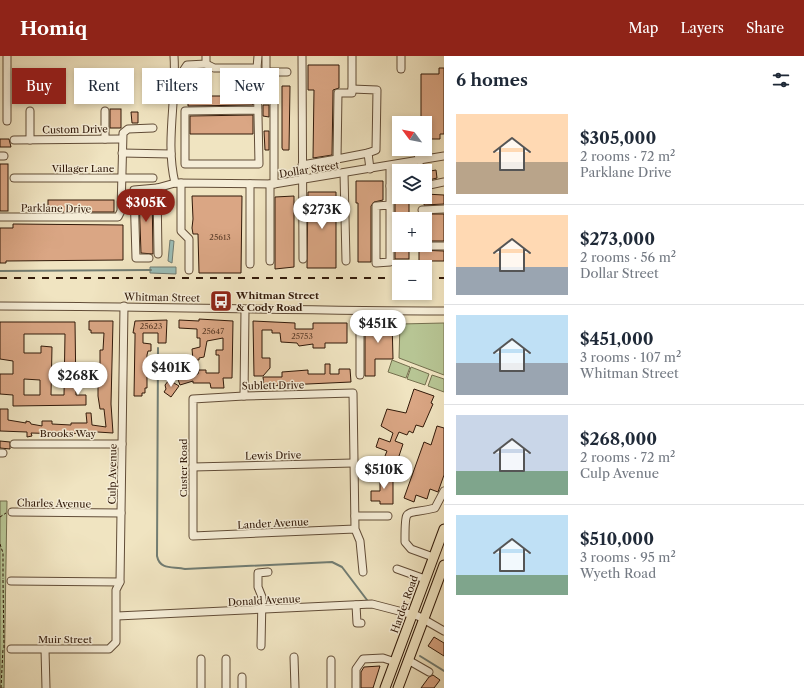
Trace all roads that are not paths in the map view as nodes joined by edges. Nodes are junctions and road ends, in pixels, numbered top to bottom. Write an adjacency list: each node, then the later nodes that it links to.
1 (7, 56): 23 (street)
2 (174, 56): 10 (street)
3 (206, 56): 9 (street)
4 (258, 56): 13 (street)
5 (266, 56): 15 (street)
6 (302, 56): 36 (street)
7 (352, 56): 16 (street)
8 (401, 56): 14 (street)
9 (206, 64): 11 (street); 12 (street)
10 (174, 68)
11 (185, 68)
12 (220, 68)
13 (257, 68)
14 (401, 69)
15 (286, 72)
16 (352, 89): 30 (street); 34 (street)
17 (173, 104): 31 (street)
18 (258, 104): 21 (street)
19 (274, 104): 47 (street)
20 (30, 110): 28 (street)
21 (258, 110): 21 (street)
22 (105, 111): 25 (street)
23 (7, 121)
24 (153, 128): 26 (street)
25 (105, 139): 26 (street, Custom Drive); 28 (street, Custom Drive)
26 (122, 139): 29 (street, Custom Drive)
27 (14, 140): 28 (street, Custom Drive)
28 (30, 140)
29 (122, 153): 31 (street); 41 (street, Parklane Drive)
30 (368, 153): 34 (street); 38 (street)
31 (171, 154): 45 (street)
32 (418, 156): 35 (street)
33 (444, 158): 35 (street, Dollar Street)
34 (337, 159): 36 (street)
35 (420, 161): 37 (street, Dollar Street)
36 (302, 165): 43 (street)
37 (390, 166): 38 (street, Dollar Street); 49 (street)
38 (370, 169): 39 (street, Dollar Street)
39 (344, 173): 43 (street, Dollar Street); 61 (street)
40 (14, 178): 41 (street, Villager Lane)
41 (122, 178): 42 (street, Villager Lane); 54 (street, Parklane Drive)
42 (153, 178)
43 (302, 180): 47 (street, Dollar Street); 59 (street)
44 (444, 182): 48 (street)
45 (178, 183): 46 (street, Dollar Street); 50 (street, Dollar Street); 63 (street)
46 (250, 184): 47 (street, Dollar Street); 62 (street)
47 (272, 184): 60 (street)
48 (432, 185)
49 (390, 186): 51 (street)
50 (157, 188): 57 (street); 58 (street, Dollar Street)
51 (390, 205): 51 (street)
52 (444, 209): 53 (street)
53 (422, 210)
54 (0, 217)
55 (432, 246): 56 (street)
56 (444, 246)
57 (158, 254)
58 (149, 258)
59 (303, 259)
60 (270, 261)
61 (346, 261)
62 (250, 264)
63 (189, 270)
64 (0, 306): 65 (street, Whitman Street)
65 (124, 306): 66 (street, Whitman Street); 73 (street, Culp Avenue)
66 (245, 310): 67 (street, Whitman Street); 70 (street)
67 (360, 311): 68 (street, Whitman Street); 69 (street)
68 (444, 311)
69 (360, 375)
70 (244, 396): 71 (street, Sublett Drive); 74 (street, Sublett Drive)
71 (193, 399): 75 (street, Custer Road)
72 (14, 444): 73 (street, Brooks Way)
73 (122, 444): 78 (street, Culp Avenue)
74 (353, 463): 75 (street, Lewis Drive); 79 (street)
75 (193, 467): 83 (street, Custer Road)
76 (444, 491): 84 (street)
77 (12, 512): 78 (street, Charles Avenue)
78 (120, 513): 91 (street, Culp Avenue)
79 (354, 516): 80 (street); 81 (street)
80 (388, 516)
81 (355, 529): 83 (street, Lander Avenue); 88 (street)
82 (444, 529): 84 (main road, Harder Road)
83 (193, 536)
84 (433, 558): 89 (main road, Harder Road)
85 (444, 565): 96 (main road)
86 (397, 569): 89 (street)
87 (268, 572): 93 (street)
88 (363, 572)
89 (425, 579): 94 (main road, Harder Road)
90 (11, 581): 91 (street)
91 (120, 582): 95 (street, Culp Avenue)
92 (356, 604): 93 (street, Donald Avenue); 94 (street, Donald Avenue); 97 (street)
93 (263, 610): 95 (street, Donald Avenue); 100 (street)
94 (412, 615): 96 (street, Donald Avenue); 108 (main road, Harder Road)
95 (117, 616): 99 (street, Culp Avenue)
96 (424, 619): 98 (street, Donald Avenue); 107 (main road)
97 (361, 623)
98 (444, 631)
99 (116, 642): 102 (street, Muir Street)
100 (261, 646)
101 (11, 649): 102 (street, Muir Street)
102 (45, 649): 111 (street)
103 (294, 657): 115 (street)
104 (201, 659): 112 (street)
105 (226, 659): 113 (street)
106 (331, 660): 116 (street)
107 (408, 660): 109 (street); 119 (main road)
108 (395, 662): 117 (street); 118 (main road, Harder Road)
109 (429, 672)
110 (242, 677): 114 (street)
111 (46, 688)
112 (200, 688)
113 (226, 688)
114 (242, 688)
115 (295, 688)
116 (331, 688)
117 (356, 688)
118 (385, 688)
119 (398, 688)

